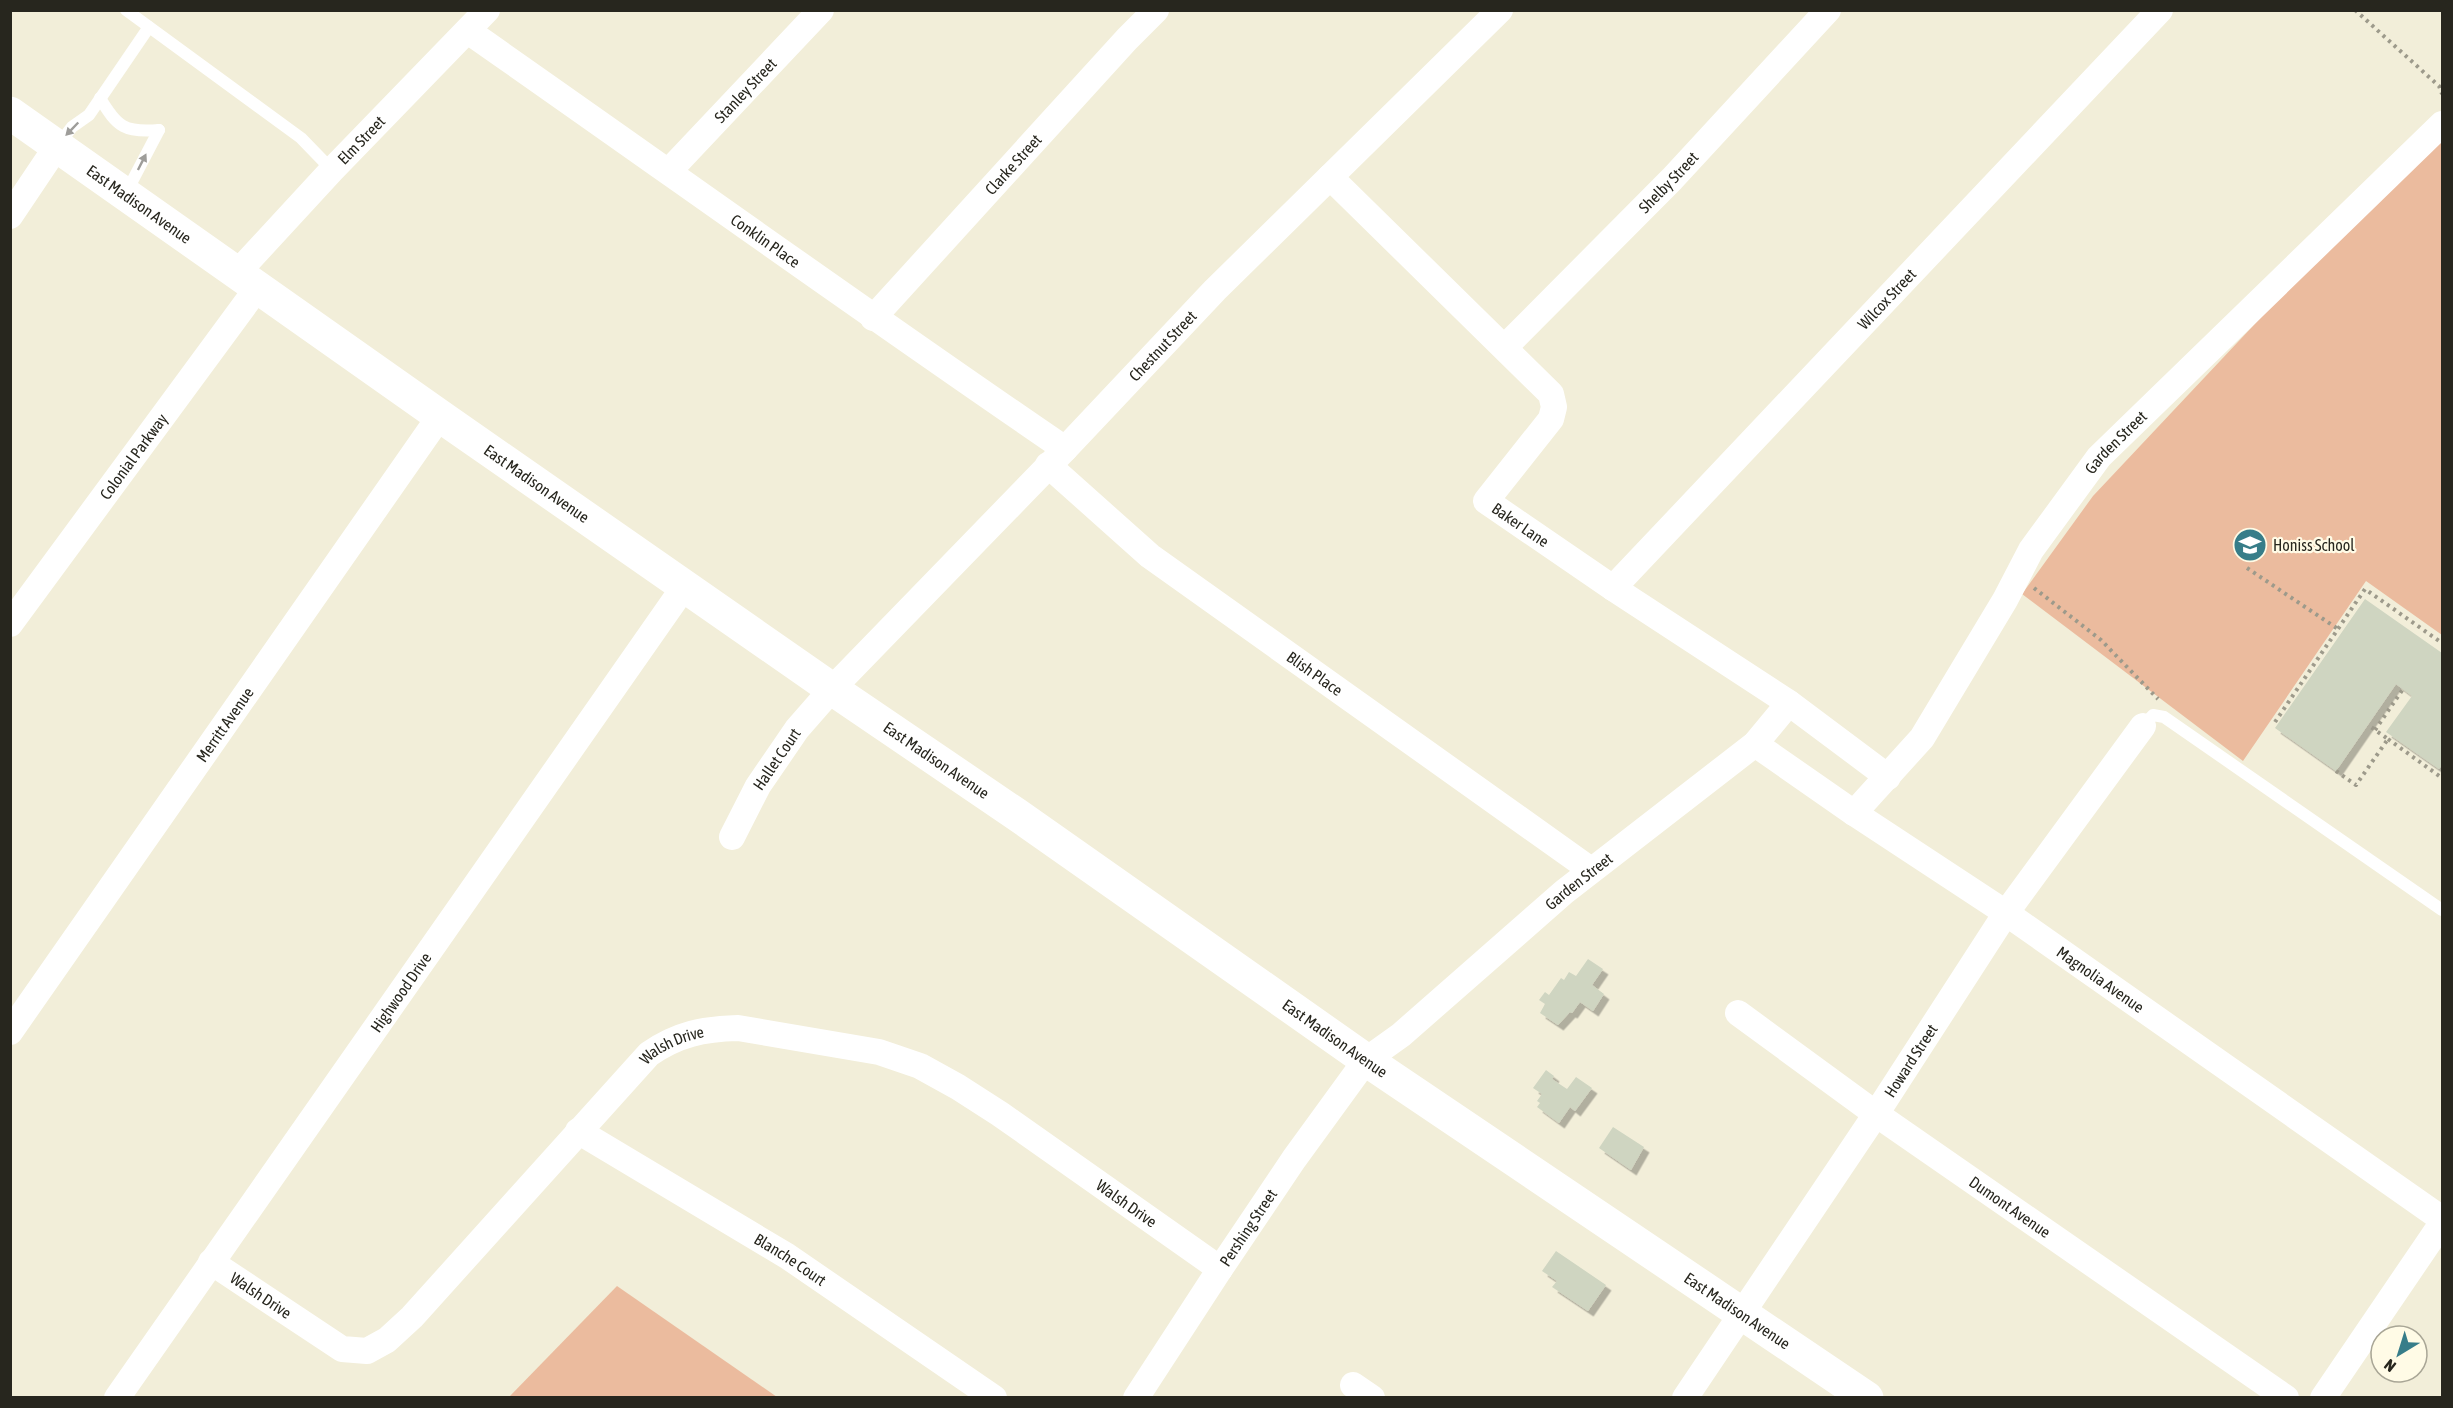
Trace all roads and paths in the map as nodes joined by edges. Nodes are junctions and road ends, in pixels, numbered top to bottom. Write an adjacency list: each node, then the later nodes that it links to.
1 (126, 10): 9 (lane)
2 (487, 10): 10 (street, Elm Street)
3 (821, 10): 17 (street, Stanley Street)
4 (1156, 10): 22 (street, Clarke Street)
5 (1500, 10): 18 (street, Chestnut Street)
6 (1828, 10): 23 (street, Shelby Street)
7 (2160, 10): 29 (street, Wilcox Street)
8 (2355, 10): 11 (path)
9 (148, 27): 12 (lane); 16 (lane)
10 (468, 31): 16 (street, Elm Street); 17 (street, Conklin Place)
11 (2442, 94)
12 (99, 98): 15 (lane, one-way to 15); 19 (lane, one-way to 12)
13 (10, 113): 15 (main road, East Madison Avenue)
14 (2442, 124): 27 (street, Garden Street)
15 (57, 146): 19 (main road, East Madison Avenue); 20 (street)
16 (332, 170): 21 (street, Elm Street)
17 (669, 171): 22 (street, Conklin Place)
18 (1330, 177): 23 (street, Baker Lane); 25 (street, Chestnut Street)
19 (125, 195): 21 (main road, East Madison Avenue)
20 (10, 216)
21 (248, 280): 24 (main road, East Madison Avenue); 30 (street, Colonial Parkway)
22 (873, 318): 25 (street, Conklin Place)
23 (1505, 347): 29 (street, Baker Lane)
24 (440, 416): 28 (main road, East Madison Avenue); 51 (street, Merritt Avenue)
25 (1056, 457): 33 (street, Chestnut Street); 47 (street, Blish Place)
26 (2247, 568): 31 (path)
27 (2018, 576): 36 (path); 43 (street, Garden Street)
28 (684, 587): 33 (main road, East Madison Avenue); 56 (street, Highwood Drive)
29 (1613, 588): 35 (street, Baker Lane)
30 (10, 624)
31 (2338, 629): 32 (path); 37 (path)
32 (2442, 643)
33 (832, 689): 46 (street, Hallet Court); 52 (main road, East Madison Avenue)
34 (2403, 689): 39 (path)
35 (1790, 703): 41 (street, Garden Street); 43 (street, Baker Lane)
36 (2154, 721): 48 (lane); 49 (street, Howard Street)
37 (2275, 722)
38 (2368, 724): 39 (path)
39 (2375, 730): 40 (path)
40 (2388, 738): 42 (path); 44 (path)
41 (1755, 744): 45 (street, Magnolia Avenue); 47 (street, Garden Street)
42 (2336, 771)
43 (1888, 777): 45 (street, Garden Street)
44 (2442, 778)
45 (1854, 813): 49 (street, Magnolia Avenue)
46 (732, 837)
47 (1591, 870): 52 (street, Garden Street)
48 (2442, 910)
49 (2006, 913): 53 (street, Howard Street); 55 (street, Magnolia Avenue)
50 (1738, 1013): 53 (street, Dumont Avenue)
51 (10, 1032)
52 (1366, 1060): 57 (street, Pershing Street); 58 (main road, East Madison Avenue)
53 (1876, 1114): 58 (street, Howard Street); 64 (street, Dumont Avenue)
54 (578, 1131): 56 (street, Walsh Drive); 57 (street, Walsh Drive); 60 (street, Blanche Court)
55 (2442, 1221): 65 (street)
56 (211, 1262): 59 (street, Highwood Drive)
57 (1220, 1269): 61 (street, Pershing Street)
58 (1742, 1312): 62 (street, Howard Street); 63 (main road, East Madison Avenue)
59 (117, 1398)
60 (994, 1398)
61 (1136, 1398)
62 (1685, 1398)
63 (1867, 1398)
64 (2286, 1398)
65 (2323, 1398)

